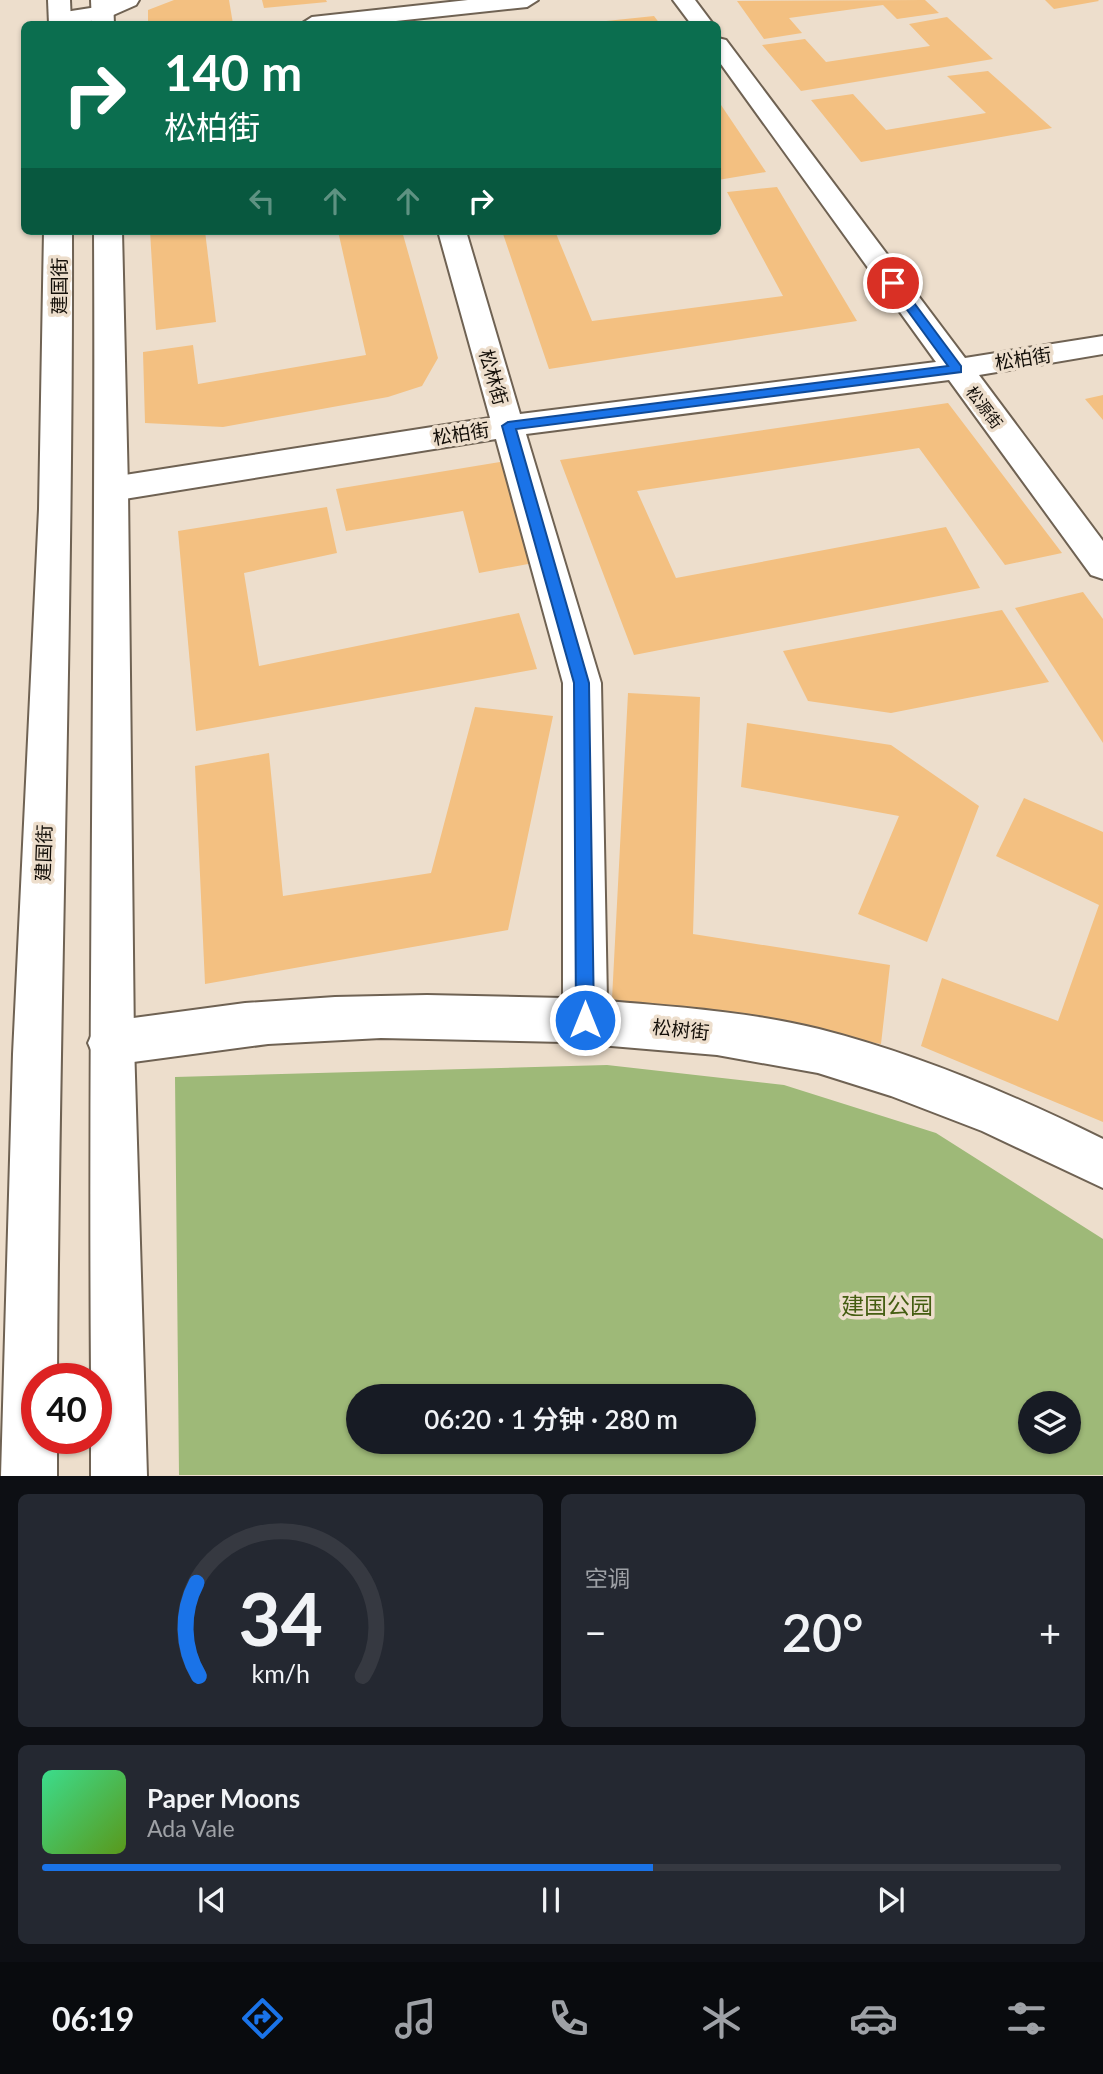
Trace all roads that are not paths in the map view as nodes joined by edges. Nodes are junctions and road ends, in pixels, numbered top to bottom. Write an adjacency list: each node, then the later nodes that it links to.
1 (128, 0): 4 (street)
2 (527, 0): 6 (street)
3 (684, 0): 8 (street)
4 (102, 12): 5 (street)
5 (59, 15)
6 (392, 20): 7 (street)
7 (372, 21)
8 (700, 21)
9 (721, 49): 14 (street, 松源街)
10 (58, 235): 21 (street, 建国街)
11 (108, 235): 16 (street)
12 (454, 235): 15 (street, 松林街)
13 (1103, 345): 14 (street, 松柏街)
14 (957, 369): 15 (street, 松柏街); 17 (street, 松源街)
15 (508, 426): 16 (street, 松柏街); 18 (street, 松林街)
16 (112, 489): 19 (street)
17 (1103, 566)
18 (585, 1020): 19 (street, 松树街); 20 (street, 松树街)
19 (111, 1043): 22 (street)
20 (1103, 1164)
21 (29, 1475)
22 (119, 1475)

